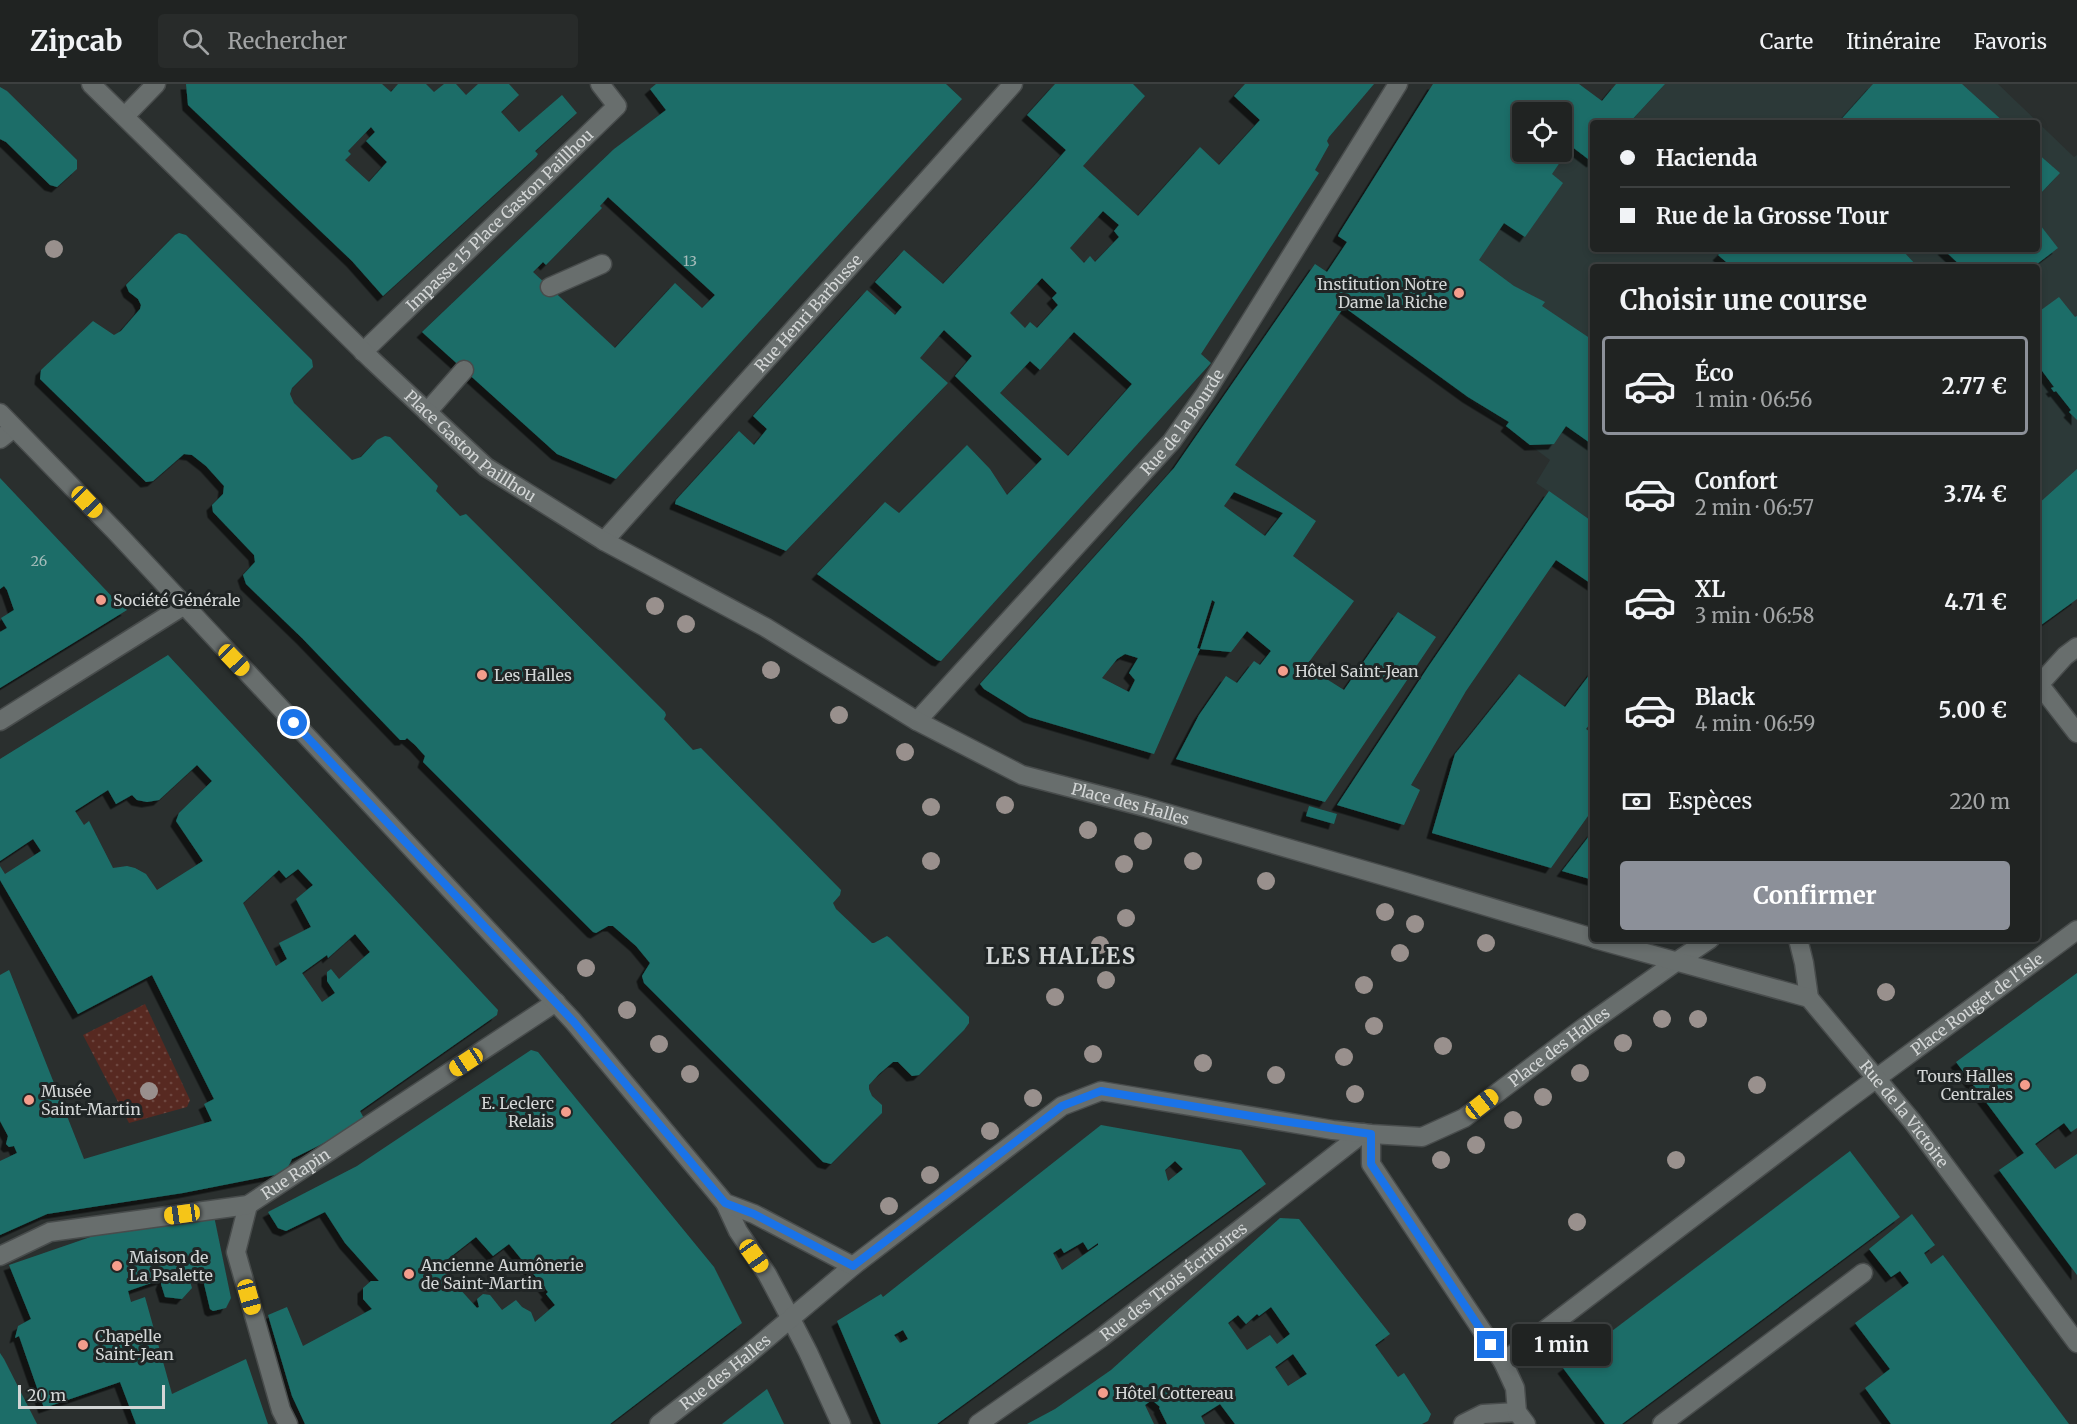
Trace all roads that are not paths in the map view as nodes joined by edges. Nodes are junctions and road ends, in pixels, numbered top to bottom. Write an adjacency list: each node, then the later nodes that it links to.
1 (91, 84): 6 (street, Place Gaston Paillhou)
2 (156, 84): 6 (street)
3 (600, 84): 9 (street, Impasse 15 Place Gaston Paillhou)
4 (1013, 84): 14 (street, Rue Henri Barbusse)
5 (1398, 84): 20 (street, Rue de la Bourde)
6 (125, 116): 9 (street, Place Gaston Paillhou)
7 (602, 264): 8 (street)
8 (550, 287)
9 (363, 351): 11 (street, Place Gaston Paillhou)
10 (464, 370): 11 (street)
11 (427, 412): 14 (street, Place Gaston Paillhou)
12 (0, 413): 13 (street)
13 (7, 433): 15 (street)
14 (604, 541): 20 (street, Place Gaston Paillhou)
15 (183, 606): 19 (street); 29 (street)
16 (2077, 647): 17 (street)
17 (2040, 684)
18 (2040, 688): 21 (street)
19 (0, 721)
20 (917, 721): 23 (street, Place des Halles)
21 (2077, 733)
22 (2077, 930): 30 (street, Place Rouget de l'Isle)
23 (1590, 938)
24 (1605, 942): 27 (street, Place des Halles)
25 (1706, 942): 27 (street)
26 (1799, 942): 28 (street)
27 (1676, 962): 28 (street); 31 (street, Place des Halles)
28 (1809, 998): 30 (street, Rue de la Victoire)
29 (556, 1002): 32 (street); 33 (street, Rue Rapin)
30 (1876, 1079): 38 (street, Rue de la Victoire); 39 (street)
31 (1367, 1134): 35 (street, Place des Halles); 39 (street); 44 (street, Rue des Trois Écritoires)
32 (725, 1203): 35 (street); 37 (street)
33 (248, 1205): 34 (street, Rue Rapin); 41 (street)
34 (0, 1256)
35 (853, 1266): 37 (street, Place des Halles)
36 (1863, 1273): 46 (street)
37 (791, 1319): 42 (street, Rue des Halles); 43 (street)
38 (2077, 1343)
39 (1503, 1362): 40 (street)
40 (1521, 1418): 45 (street)
41 (288, 1424)
42 (659, 1424)
43 (841, 1424)
44 (978, 1424)
45 (1463, 1424)
46 (1662, 1424)

